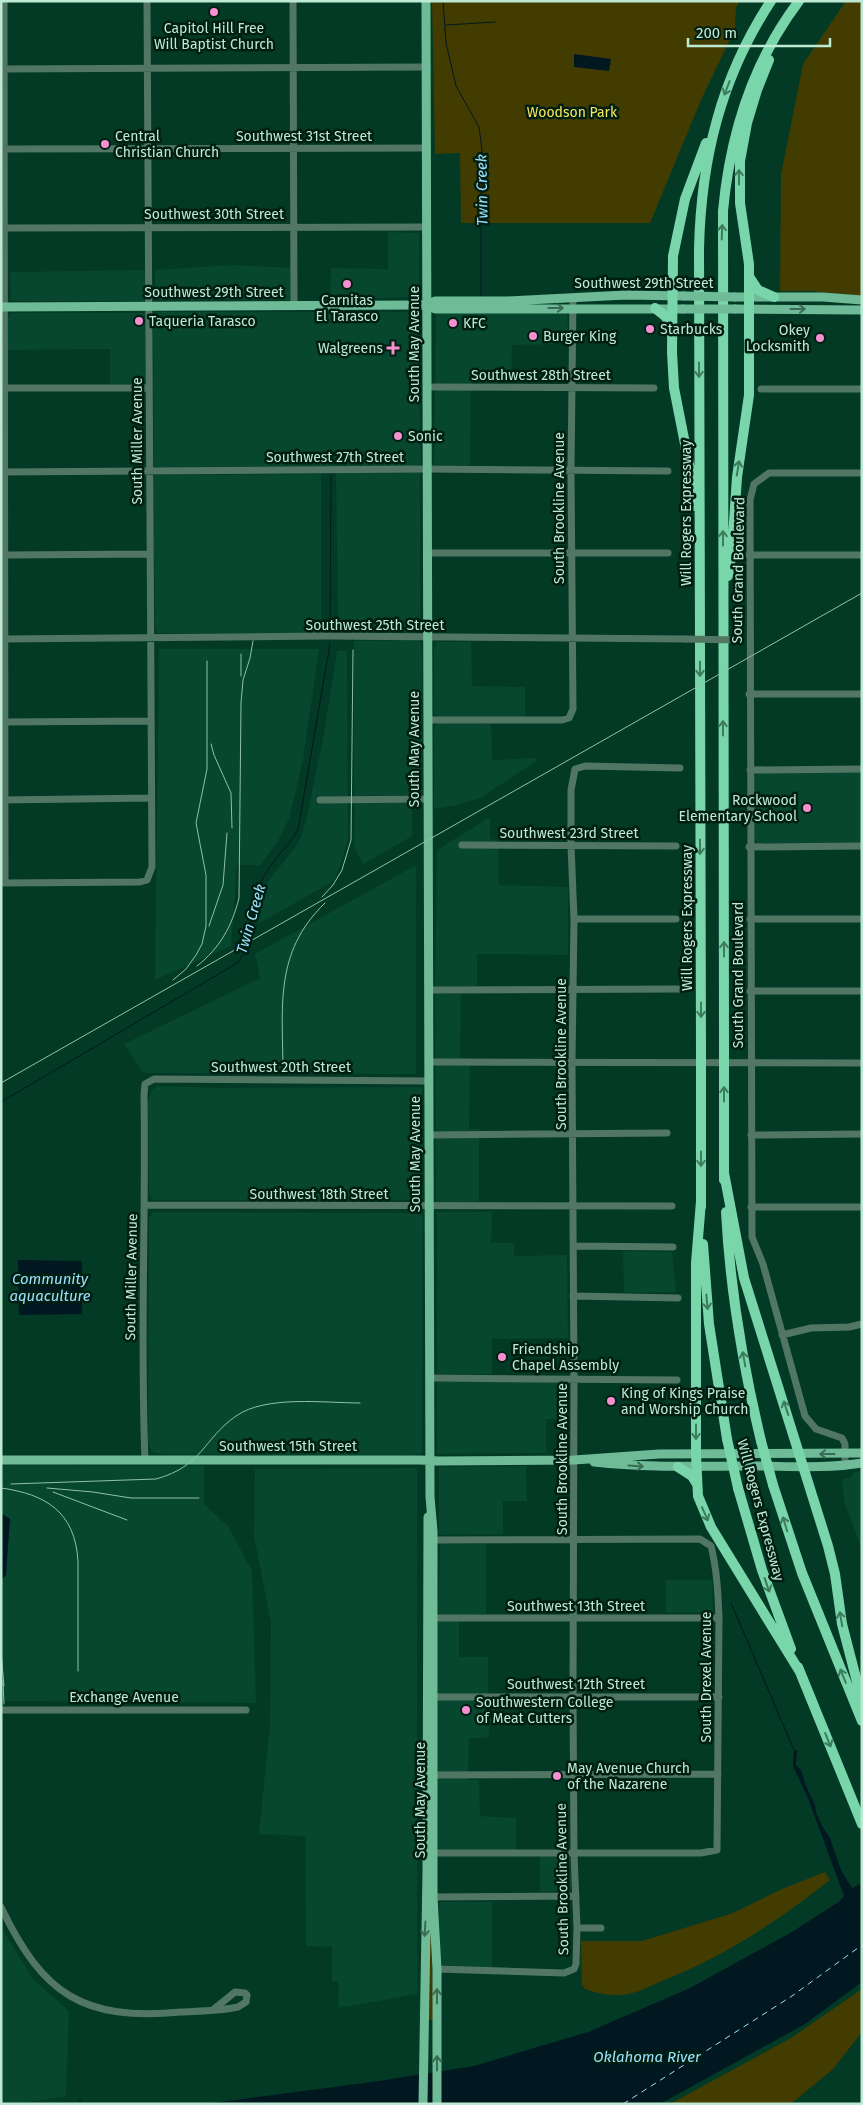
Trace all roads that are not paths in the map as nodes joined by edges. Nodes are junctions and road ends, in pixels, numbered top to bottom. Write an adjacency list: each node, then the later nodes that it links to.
1 (4, 1): 10 (street)
2 (147, 1): 8 (street, South Miller Avenue)
3 (293, 1): 9 (street)
4 (426, 1): 7 (main road, South May Avenue)
5 (771, 1): 11 (highway, Will Rogers Expressway, one-way to 11)
6 (800, 1): 20 (highway, one-way to 6); 59 (highway, Will Rogers Expressway, one-way to 6)
7 (427, 67): 9 (street); 12 (main road, South May Avenue)
8 (147, 68): 9 (street); 10 (street); 14 (street, South Miller Avenue)
9 (293, 68): 15 (street)
10 (3, 69): 13 (street)
11 (713, 128): 22 (highway); 58 (highway, Will Rogers Expressway, one-way to 58)
12 (427, 148): 15 (street, Southwest 31st Street); 18 (main road, South May Avenue)
13 (3, 149): 14 (street, Southwest 31st Street); 19 (street)
14 (147, 149): 15 (street, Southwest 31st Street); 16 (street, South Miller Avenue)
15 (293, 149): 17 (street)
16 (149, 227): 17 (street, Southwest 30th Street); 19 (street, Southwest 30th Street); 28 (street, South Miller Avenue)
17 (293, 227): 18 (street, Southwest 30th Street); 29 (street)
18 (428, 227): 27 (main road, South May Avenue)
19 (3, 228): 30 (street)
20 (749, 277): 24 (highway); 25 (highway)
21 (626, 295): 22 (main road, Southwest 29th Street); 23 (main road, Southwest 29th Street); 32 (main road)
22 (672, 296): 24 (main road, Southwest 29th Street, bridge); 34 (highway)
23 (573, 297): 27 (main road, Southwest 29th Street); 31 (street, South Brookline Avenue)
24 (750, 297): 25 (main road, Southwest 29th Street); 35 (highway)
25 (774, 297): 26 (main road, Southwest 29th Street)
26 (862, 300)
27 (427, 305): 29 (main road, Southwest 29th Street); 31 (main road, Southwest 29th Street, one-way to 31); 38 (main road, South May Avenue)
28 (150, 306): 29 (main road, Southwest 29th Street); 30 (main road, Southwest 29th Street); 40 (street, South Miller Avenue)
29 (294, 306)
30 (3, 307): 39 (street)
31 (573, 308): 32 (main road, Southwest 29th Street); 41 (street, South Brookline Avenue)
32 (626, 308): 33 (main road, Southwest 29th Street)
33 (655, 308): 34 (main road, Southwest 29th Street); 37 (highway)
34 (672, 309): 35 (main road, Southwest 29th Street, bridge); 37 (highway)
35 (750, 309): 36 (main road, Southwest 29th Street, one-way to 36); 59 (highway, one-way to 35)
36 (862, 310)
37 (673, 327): 58 (highway)
38 (427, 386): 41 (street, Southwest 28th Street); 45 (main road, South May Avenue)
39 (4, 388): 40 (street); 49 (street)
40 (148, 388): 46 (street, South Miller Avenue)
41 (573, 388): 42 (street, Southwest 28th Street); 47 (street, South Brookline Avenue)
42 (654, 388)
43 (761, 389): 44 (street)
44 (862, 389)
45 (428, 469): 46 (street, Southwest 27th Street); 47 (street, Southwest 27th Street); 51 (main road, South May Avenue)
46 (149, 470): 49 (street, Southwest 27th Street); 55 (street, South Miller Avenue)
47 (571, 470): 48 (street, Southwest 27th Street); 52 (street, South Brookline Avenue)
48 (668, 471)
49 (3, 472): 54 (street)
50 (862, 473): 56 (street, South Grand Boulevard)
51 (427, 553): 52 (street); 60 (main road, South May Avenue)
52 (572, 553): 53 (street); 62 (street, South Brookline Avenue)
53 (668, 553)
54 (6, 554): 55 (street); 63 (street)
55 (149, 554): 61 (street, South Miller Avenue)
56 (749, 555): 57 (street); 64 (street, South Grand Boulevard)
57 (862, 555)
58 (700, 579): 104 (highway, Will Rogers Expressway, one-way to 104, bridge)
59 (723, 605): 103 (highway, Will Rogers Expressway, one-way to 59, bridge)
60 (428, 637): 61 (street, Southwest 25th Street); 62 (street, Southwest 25th Street); 68 (main road, South May Avenue)
61 (151, 638): 63 (street, Southwest 25th Street); 67 (street, South Miller Avenue)
62 (572, 638): 64 (street, Southwest 25th Street, bridge); 68 (street, South Brookline Avenue)
63 (4, 639): 69 (street)
64 (749, 639): 65 (street, South Grand Boulevard)
65 (749, 694): 66 (street); 72 (street, South Grand Boulevard)
66 (862, 694)
67 (151, 720): 69 (street); 73 (street, South Miller Avenue)
68 (428, 720): 74 (main road, South May Avenue)
69 (3, 722): 75 (street)
70 (680, 768): 78 (street, South Brookline Avenue)
71 (862, 769): 72 (street)
72 (750, 770): 81 (street, South Grand Boulevard)
73 (151, 798): 75 (street); 82 (street, South Miller Avenue)
74 (428, 799): 76 (street); 87 (main road, South May Avenue)
75 (3, 800): 82 (street)
76 (320, 800)
77 (462, 845): 78 (street, Southwest 23rd Street)
78 (571, 845): 79 (street, Southwest 23rd Street); 83 (street, South Brookline Avenue)
79 (676, 846)
80 (862, 846): 81 (street)
81 (749, 847): 85 (street, South Grand Boulevard)
82 (3, 883)
83 (574, 919): 84 (street); 88 (street, South Brookline Avenue)
84 (676, 919)
85 (750, 919): 86 (street); 90 (street, South Grand Boulevard)
86 (862, 919)
87 (429, 990): 88 (street); 92 (main road, South May Avenue)
88 (574, 990): 89 (street); 93 (street, South Brookline Avenue)
89 (680, 990)
90 (750, 991): 91 (street); 94 (street, South Grand Boulevard)
91 (862, 991)
92 (429, 1062): 93 (street); 96 (main road, South May Avenue)
93 (572, 1062): 94 (street); 99 (street, South Brookline Avenue)
94 (750, 1063): 95 (street); 102 (street, South Grand Boulevard)
95 (862, 1063)
96 (429, 1080): 97 (street, Southwest 20th Street); 101 (main road, South May Avenue)
97 (144, 1095): 105 (street, South Miller Avenue)
98 (668, 1133): 99 (street)
99 (573, 1134): 101 (street); 108 (street, South Brookline Avenue)
100 (862, 1134): 102 (street)
101 (429, 1135): 107 (main road, South May Avenue)
102 (751, 1135): 109 (street, South Grand Boulevard)
103 (724, 1173): 123 (highway, one-way to 103); 148 (highway, Will Rogers Expressway, one-way to 103, bridge)
104 (701, 1201): 122 (highway, one-way to 122); 141 (highway, Will Rogers Expressway, one-way to 141, bridge)
105 (145, 1205): 107 (street, Southwest 18th Street); 126 (street, South Miller Avenue)
106 (672, 1206): 108 (street, Southwest 18th Street)
107 (429, 1207): 108 (street, Southwest 18th Street); 117 (main road, South May Avenue)
108 (573, 1207): 111 (street, South Brookline Avenue)
109 (751, 1207): 110 (street); 116 (street, South Grand Boulevard)
110 (862, 1207)
111 (574, 1246): 112 (street); 113 (street, South Brookline Avenue)
112 (673, 1247)
113 (573, 1296): 114 (street); 118 (street, South Brookline Avenue)
114 (678, 1298)
115 (862, 1324): 116 (street)
116 (782, 1336): 124 (street, South Grand Boulevard)
117 (430, 1378): 118 (street); 127 (main road, South May Avenue)
118 (574, 1378): 119 (street); 128 (street, South Brookline Avenue)
119 (677, 1380)
120 (862, 1453): 124 (main road, Southwest 15th Street)
121 (659, 1454): 122 (main road, Southwest 15th Street); 128 (main road, Southwest 15th Street); 133 (main road)
122 (696, 1454): 123 (main road, Southwest 15th Street); 130 (highway)
123 (800, 1454): 124 (main road, Southwest 15th Street, one-way to 123); 131 (highway)
124 (845, 1454): 132 (street)
125 (1, 1460): 126 (main road, Southwest 15th Street)
126 (145, 1460): 127 (main road, Southwest 15th Street)
127 (430, 1460): 128 (main road, Southwest 15th Street); 137 (main road, South May Avenue)
128 (574, 1460): 133 (main road, Southwest 15th Street, one-way to 133); 136 (street, South Brookline Avenue)
129 (862, 1464): 132 (main road, Southwest 15th Street)
130 (696, 1466): 131 (main road, Southwest 15th Street); 134 (main road, Southwest 15th Street); 135 (highway)
131 (804, 1466): 132 (main road, Southwest 15th Street); 145 (highway, one-way to 131)
132 (845, 1466)
133 (660, 1467): 134 (main road, Southwest 15th Street)
134 (678, 1467): 135 (highway)
135 (697, 1485): 141 (highway, one-way to 141)
136 (574, 1539): 137 (street); 139 (street, South Drexel Avenue); 140 (street, South Brookline Avenue)
137 (430, 1540): 138 (main road, South May Avenue)
138 (430, 1618): 140 (street, Southwest 13th Street); 142 (main road, South May Avenue)
139 (719, 1618): 140 (street, Southwest 13th Street); 144 (street, South Drexel Avenue)
140 (573, 1619): 143 (street, South Brookline Avenue)
141 (800, 1672): 152 (highway, Will Rogers Expressway, one-way to 152)
142 (430, 1697): 143 (street, Southwest 12th Street); 150 (main road, South May Avenue)
143 (573, 1697): 144 (street, Southwest 12th Street); 151 (street, South Brookline Avenue)
144 (719, 1697): 149 (street, South Drexel Avenue)
145 (862, 1701)
146 (1, 1710): 147 (street, Exchange Avenue)
147 (246, 1710)
148 (862, 1721)
149 (718, 1774): 151 (street); 154 (street, South Drexel Avenue)
150 (430, 1775): 151 (street); 153 (main road, South May Avenue)
151 (574, 1775): 154 (street, South Brookline Avenue)
152 (862, 1824)
153 (430, 1853): 154 (street); 156 (main road, South May Avenue)
154 (574, 1853): 155 (street, South Brookline Avenue)
155 (576, 1896): 156 (street); 158 (street, South Brookline Avenue)
156 (430, 1897): 160 (main road, South May Avenue); 162 (main road, South May Avenue, one-way to 162)
157 (1, 1907): 161 (street)
158 (577, 1928): 159 (street); 160 (street, South Brookline Avenue)
159 (601, 1928)
160 (437, 1969): 163 (main road, South May Avenue, one-way to 160)
161 (214, 2010)
162 (423, 2104)
163 (437, 2104)

